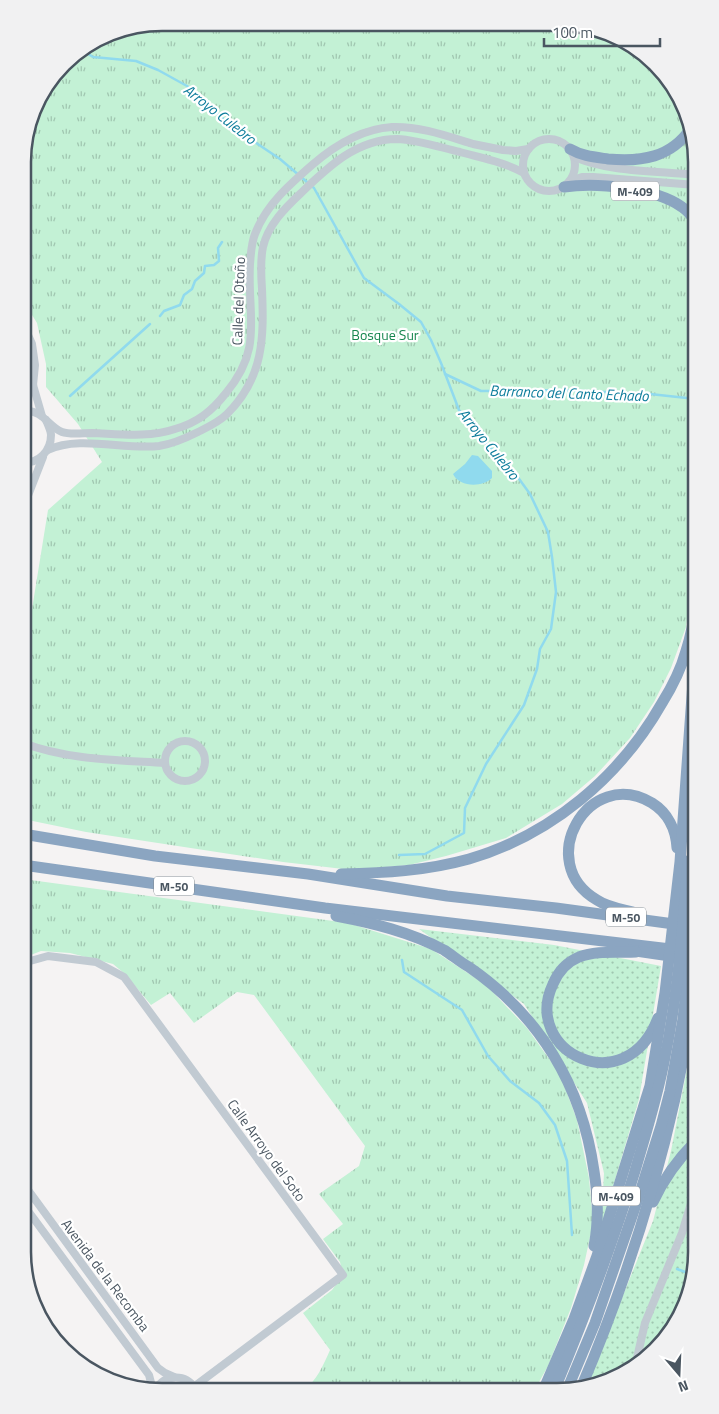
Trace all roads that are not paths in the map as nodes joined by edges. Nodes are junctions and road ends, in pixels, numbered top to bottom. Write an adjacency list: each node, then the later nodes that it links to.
1 (685, 136): 3 (highway)
2 (528, 149): 3 (street); 4 (street); 12 (street, Calle del Otoño)
3 (572, 153): 5 (street); 6 (street)
4 (524, 174): 6 (street); 13 (street, Calle del Otoño)
5 (688, 174)
6 (567, 184): 7 (street); 8 (highway, M-409)
7 (688, 184)
8 (688, 213)
9 (32, 344): 10 (street)
10 (33, 385): 12 (street)
11 (32, 410): 12 (street, Calle del Otoño)
12 (44, 417): 13 (street)
13 (45, 454): 14 (street, Calle del Otoño); 15 (street)
14 (32, 462)
15 (32, 487)
16 (688, 645): 23 (highway)
17 (31, 745): 18 (street)
18 (165, 763): 18 (street)
19 (687, 765): 24 (highway, M-409)
20 (31, 835): 23 (highway, M-50)
21 (31, 866): 25 (highway, M-50)
22 (687, 872): 24 (highway, M-409)
23 (308, 874): 26 (highway, M-50)
24 (685, 904): 27 (highway); 36 (highway, M-409); 36 (highway, M-409)
25 (325, 908): 30 (highway, M-50); 43 (highway)
26 (556, 908): 27 (highway); 29 (highway, M-50)
27 (640, 913): 28 (highway)
28 (687, 920)
29 (687, 926)
30 (583, 939): 31 (highway, M-50); 32 (highway)
31 (687, 951)
32 (636, 952): 33 (highway); 36 (highway)
33 (687, 959)
34 (31, 961): 51 (street, Calle Arroyo del Soto)
35 (687, 986): 36 (highway, M-409)
36 (680, 994): 37 (highway); 42 (highway, M-409); 43 (highway, M-409); 48 (highway, M-409); 53 (highway, M-409)
37 (687, 1009)
38 (687, 1151): 42 (highway)
39 (31, 1194): 45 (street, Avenida de la Recomba)
40 (31, 1216): 47 (street, Avenida de la Recomba)
41 (687, 1216): 44 (street)
42 (632, 1252): 46 (highway, M-409)
43 (574, 1319): 52 (highway, M-409)
44 (638, 1354)
45 (174, 1377): 49 (street); 50 (street, Avenida de la Recomba)
46 (584, 1379)
47 (151, 1382)
48 (570, 1382)
49 (160, 1383)
50 (189, 1383)
51 (203, 1383)
52 (549, 1383)
53 (550, 1383)

